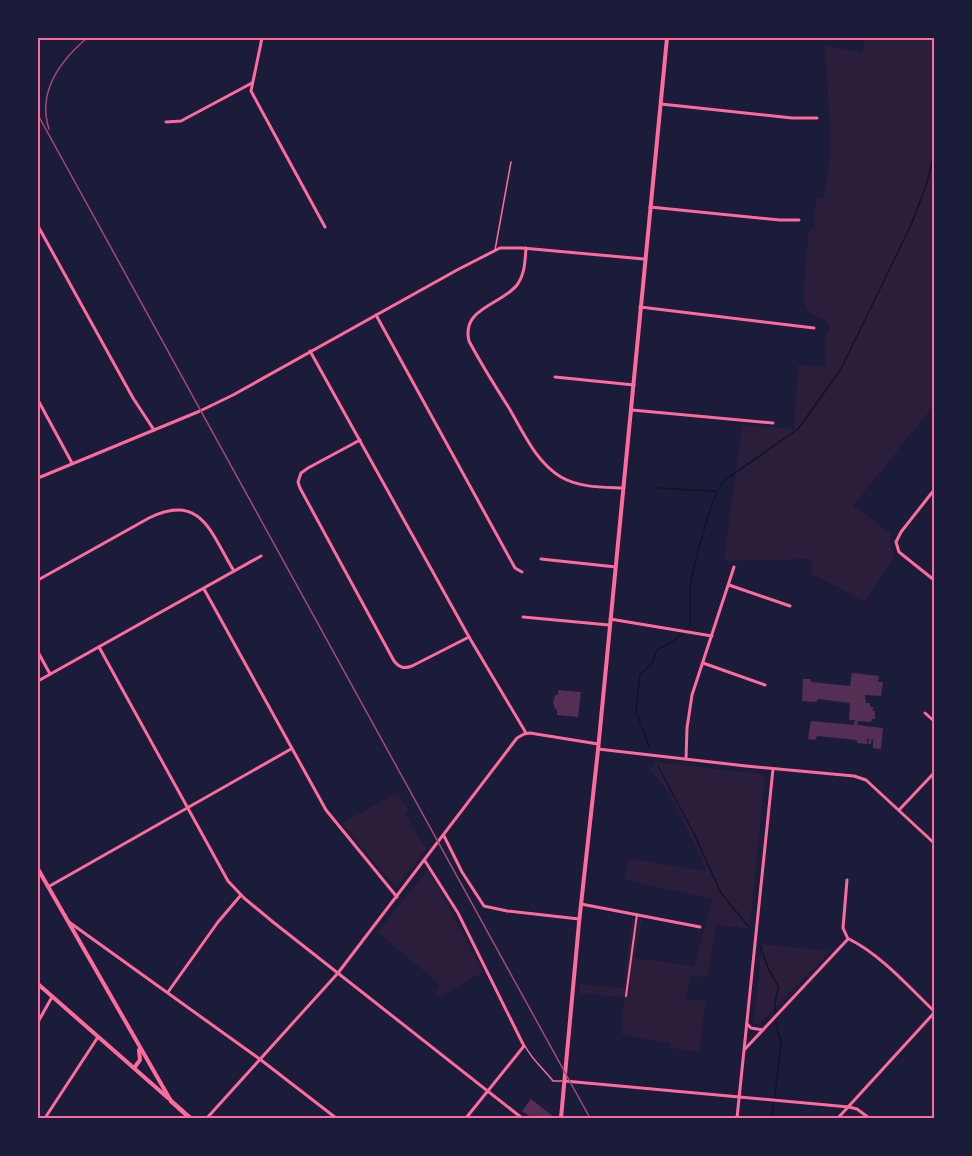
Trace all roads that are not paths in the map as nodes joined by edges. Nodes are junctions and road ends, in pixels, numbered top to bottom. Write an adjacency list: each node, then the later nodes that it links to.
1 (262, 38): 3 (street)
2 (667, 38): 4 (main road)
3 (252, 83): 6 (street); 11 (street)
4 (660, 104): 5 (street); 8 (main road)
5 (817, 118)
6 (166, 122)
7 (511, 162): 13 (lane)
8 (650, 207): 9 (street); 14 (main road)
9 (799, 220)
10 (38, 226): 24 (street)
11 (325, 227)
12 (526, 248): 13 (street); 14 (street); 28 (street)
13 (495, 251): 16 (street)
14 (644, 260): 15 (main road)
15 (640, 307): 17 (street); 20 (main road)
16 (375, 315): 18 (street); 35 (street)
17 (814, 328)
18 (310, 351): 24 (street); 25 (street)
19 (555, 376): 20 (street)
20 (634, 384): 22 (main road)
21 (38, 400): 26 (street)
22 (631, 410): 23 (street); 28 (main road)
23 (773, 423)
24 (154, 430): 26 (street)
25 (360, 440): 45 (street); 45 (street)
26 (72, 463): 27 (street)
27 (38, 478)
28 (624, 488): 32 (main road)
29 (934, 490): 37 (street)
30 (261, 556): 34 (street)
31 (541, 559): 32 (street)
32 (616, 567): 42 (main road)
33 (734, 567): 38 (street)
34 (234, 572): 36 (street); 39 (street)
35 (522, 572)
36 (38, 580)
37 (934, 580)
38 (728, 585): 40 (street); 44 (street)
39 (204, 589): 46 (street); 56 (street)
40 (790, 606)
41 (523, 617): 43 (street)
42 (610, 619): 43 (main road); 44 (street)
43 (609, 625): 55 (main road)
44 (712, 636): 48 (street)
45 (469, 637): 54 (street)
46 (99, 647): 49 (street); 60 (street)
47 (38, 652): 49 (street)
48 (703, 663): 51 (street); 57 (street)
49 (50, 674): 50 (street)
50 (38, 681)
51 (765, 685)
52 (925, 713): 53 (street)
53 (934, 721)
54 (526, 734): 55 (street); 62 (street)
55 (598, 746): 57 (street); 70 (main road)
56 (292, 748): 60 (street); 69 (street)
57 (686, 759): 58 (street)
58 (773, 769): 61 (street); 83 (street)
59 (934, 773): 61 (street)
60 (189, 808): 67 (street); 68 (street)
61 (899, 810): 63 (street)
62 (444, 836): 64 (street); 72 (street)
63 (934, 843)
64 (425, 861): 69 (street); 87 (street)
65 (38, 869): 67 (main road)
66 (847, 880): 75 (street)
67 (48, 887): 73 (main road)
68 (241, 895): 76 (street); 78 (street)
69 (397, 897): 76 (street)
70 (581, 904): 71 (street); 72 (main road)
71 (637, 914): 74 (street); 79 (street)
72 (579, 919): 91 (main road)
73 (66, 921): 78 (street); 86 (main road)
74 (700, 927)
75 (848, 939): 81 (street); 84 (street)
76 (338, 973): 89 (street); 92 (street)
77 (38, 984): 80 (main road)
78 (168, 992): 89 (street)
79 (626, 996)
80 (52, 997): 82 (street); 85 (main road)
81 (934, 1012): 95 (street)
82 (38, 1022)
83 (747, 1024): 84 (street); 88 (street)
84 (763, 1030): 88 (street)
85 (98, 1037): 90 (main road); 96 (street)
86 (137, 1043): 90 (main road); 94 (main road)
87 (524, 1046): 91 (lane); 92 (street)
88 (745, 1050): 93 (street)
89 (261, 1060): 98 (street); 99 (street)
90 (134, 1068): 94 (main road)
91 (565, 1081): 93 (street); 102 (main road)
92 (488, 1091): 100 (street); 101 (street)
93 (739, 1098): 95 (street); 103 (street)
94 (171, 1101): 97 (main road)
95 (849, 1107): 104 (street); 105 (street)
96 (45, 1119)
97 (190, 1119)
98 (207, 1119)
99 (336, 1119)
100 (466, 1119)
101 (522, 1119)
102 (561, 1119)
103 (737, 1119)
104 (838, 1119)
105 (869, 1119)

